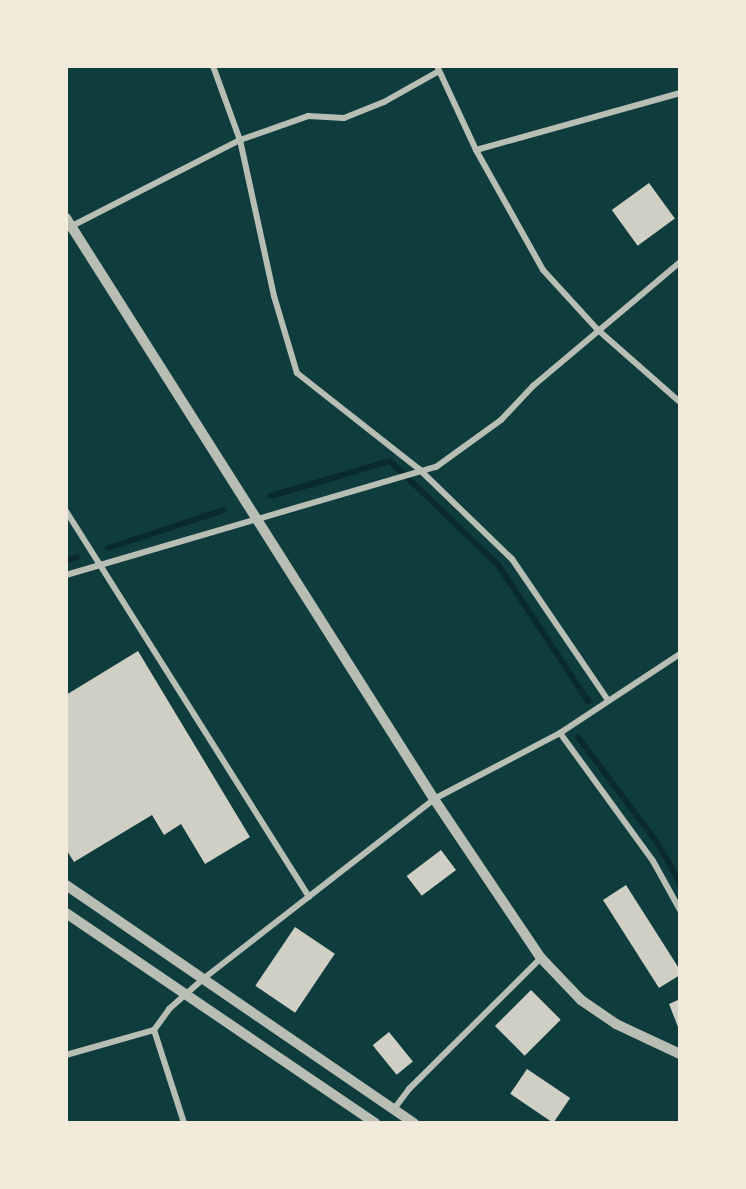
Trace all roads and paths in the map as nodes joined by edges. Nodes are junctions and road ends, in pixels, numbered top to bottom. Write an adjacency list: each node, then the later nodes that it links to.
1 (213, 66): 4 (street)
2 (438, 69): 4 (street); 5 (street)
3 (680, 93): 5 (street)
4 (240, 140): 6 (street); 10 (street)
5 (476, 150): 8 (street)
6 (67, 225): 12 (street)
7 (680, 262): 8 (street)
8 (598, 330): 9 (street); 10 (street)
9 (680, 402)
10 (419, 470): 12 (street); 16 (street)
11 (66, 511): 13 (street)
12 (258, 519): 13 (street); 18 (street)
13 (100, 564): 14 (street); 20 (street)
14 (66, 575)
15 (680, 654): 16 (street)
16 (608, 700): 17 (street)
17 (560, 733): 18 (street); 21 (street)
18 (434, 799): 20 (street); 23 (street)
19 (66, 885): 24 (street)
20 (309, 897): 24 (street)
21 (680, 910)
22 (66, 913): 25 (street)
23 (541, 958): 27 (street); 29 (street)
24 (203, 979): 25 (street); 29 (street)
25 (185, 995): 26 (street); 31 (street)
26 (154, 1030): 28 (street); 30 (street)
27 (680, 1054)
28 (66, 1055)
29 (394, 1109): 32 (street)
30 (184, 1123)
31 (375, 1123)
32 (414, 1123)

